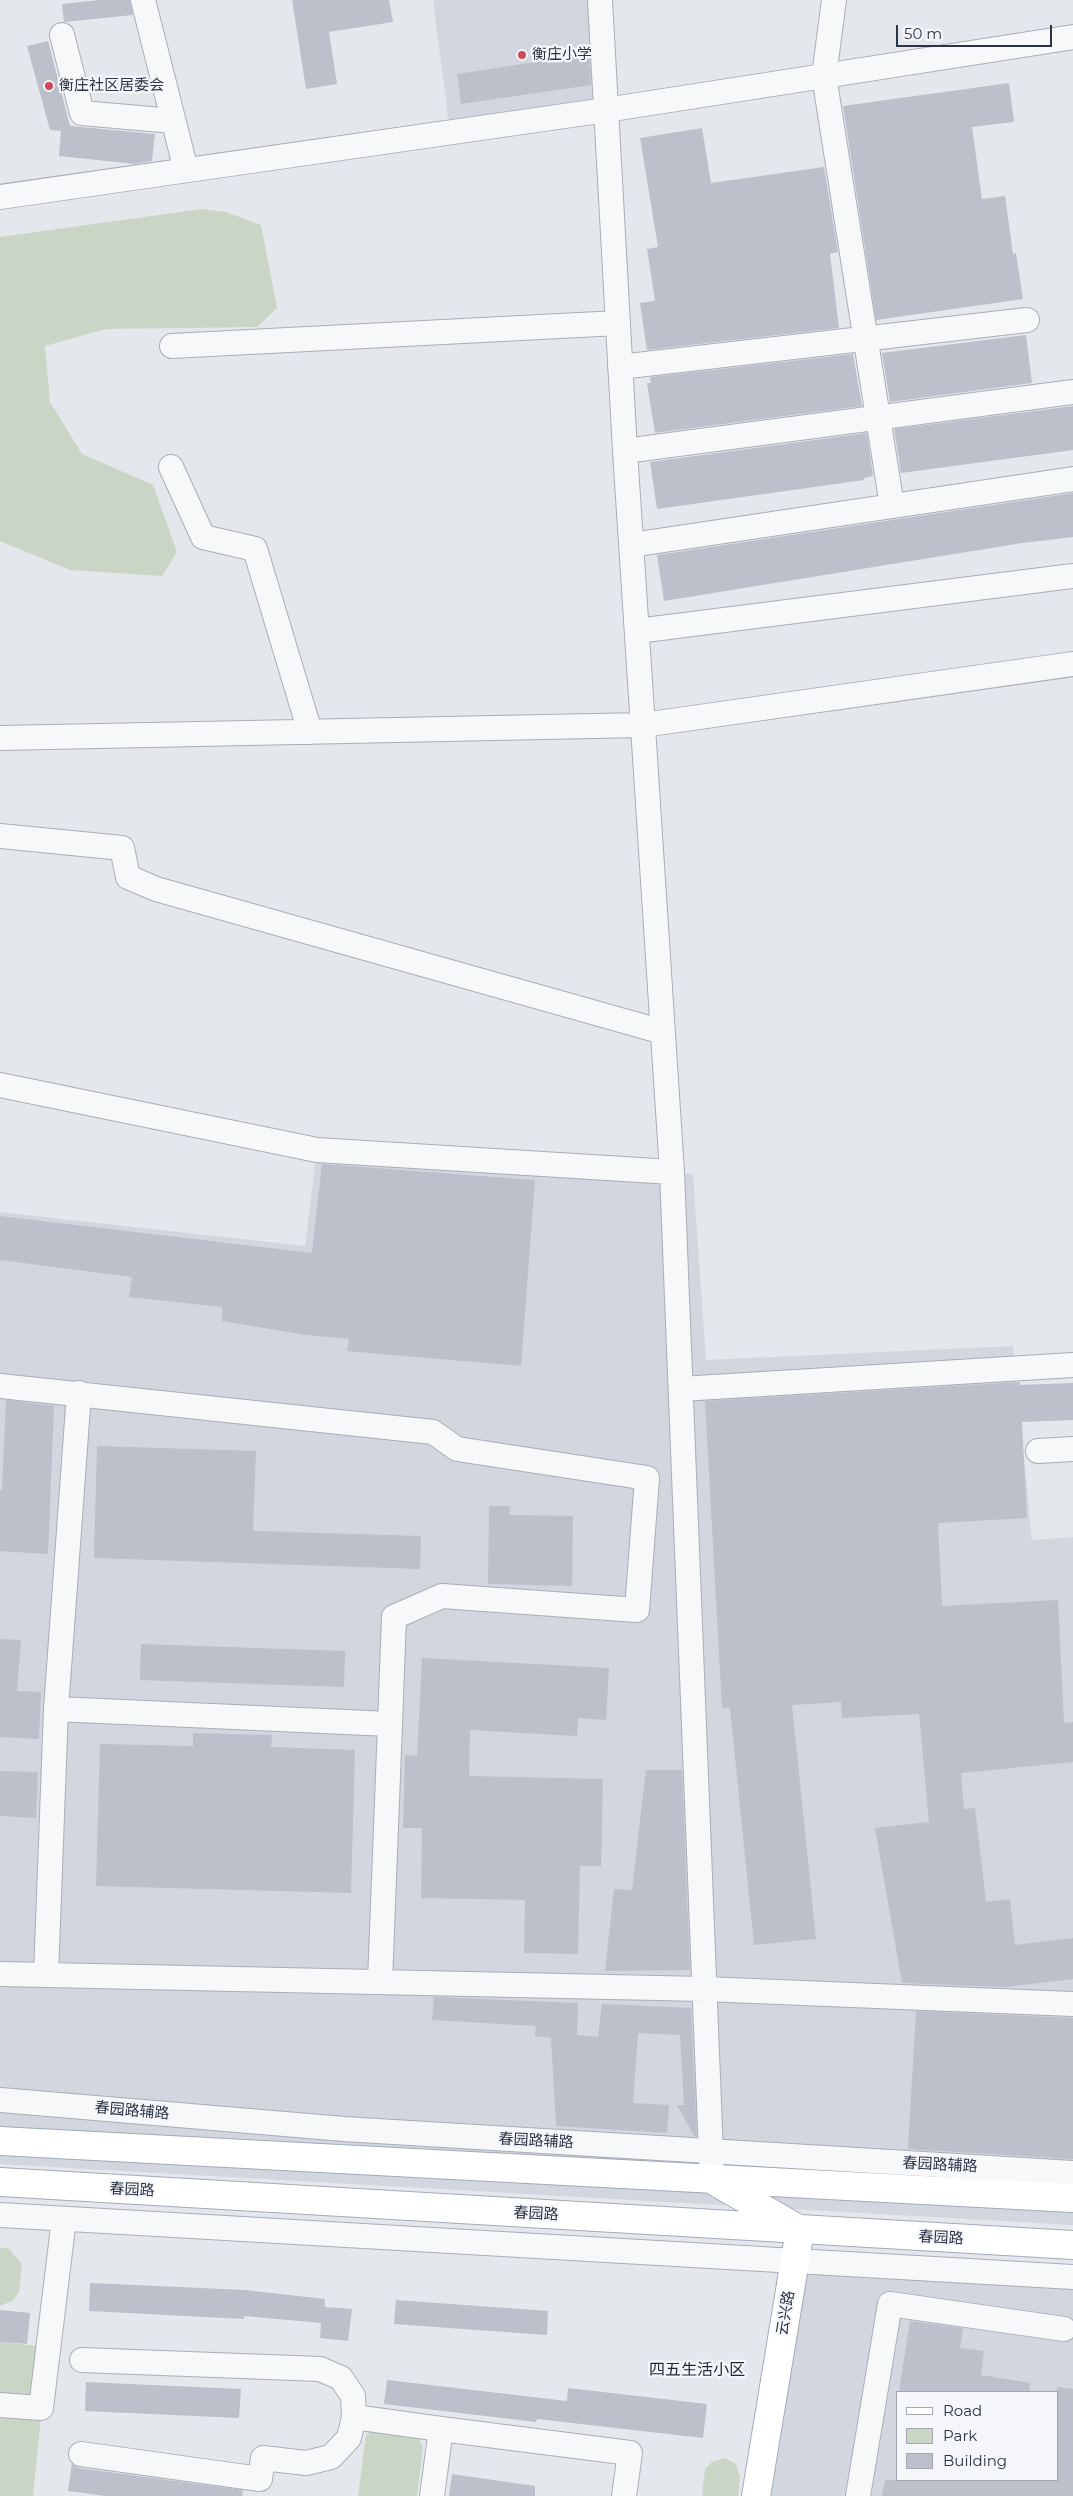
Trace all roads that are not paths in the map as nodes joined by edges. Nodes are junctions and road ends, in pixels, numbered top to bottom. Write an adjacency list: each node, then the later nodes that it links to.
1 (143, 0): 8 (street)
2 (600, 0): 7 (street)
3 (834, 0): 6 (street)
4 (62, 35): 8 (street)
5 (1073, 37): 6 (street)
6 (824, 76): 7 (street); 13 (street)
7 (606, 110): 9 (street); 12 (street)
8 (173, 121): 9 (street)
9 (186, 170): 10 (street)
10 (0, 197)
11 (1027, 320): 13 (street)
12 (618, 322): 14 (street); 15 (street)
13 (865, 337): 15 (street); 17 (street)
14 (172, 346)
15 (620, 367): 18 (street)
16 (1073, 392): 17 (street)
17 (878, 418): 18 (street); 21 (street)
18 (625, 451): 22 (street)
19 (171, 468): 27 (street)
20 (1073, 479): 21 (street)
21 (892, 506): 22 (street)
22 (631, 546): 24 (street)
23 (1073, 576): 24 (street)
24 (637, 631): 26 (street)
25 (1073, 664): 26 (street)
26 (643, 725): 27 (street); 30 (street)
27 (310, 732): 28 (street)
28 (0, 738)
29 (0, 836): 30 (street)
30 (663, 1032): 32 (street)
31 (0, 1085): 32 (street)
32 (672, 1172): 35 (street)
33 (1073, 1365): 35 (street)
34 (0, 1386): 36 (street)
35 (681, 1388): 44 (street)
36 (79, 1393): 39 (street); 40 (street)
37 (1073, 1449): 38 (street)
38 (1038, 1451)
39 (56, 1710): 40 (street); 42 (street)
40 (390, 1724): 43 (street)
41 (0, 1974): 42 (street)
42 (46, 1975): 43 (street)
43 (380, 1982): 44 (street)
44 (704, 1989): 45 (street); 48 (street)
45 (1073, 2004)
46 (0, 2100): 48 (street, 春园路辅路)
47 (0, 2141): 50 (main road)
48 (711, 2151): 49 (street, 春园路辅路); 50 (street)
49 (1073, 2173)
50 (712, 2179): 52 (main road); 55 (main road)
51 (0, 2182): 55 (main road, 春园路)
52 (1073, 2198)
53 (0, 2215): 54 (street)
54 (64, 2218): 57 (street); 61 (street)
55 (800, 2230): 56 (main road, 春园路); 57 (main road, 云兴路)
56 (1073, 2245)
57 (794, 2262): 58 (street); 67 (main road, 云兴路)
58 (1073, 2277)
59 (1064, 2329): 68 (street)
60 (82, 2360): 62 (street)
61 (0, 2404)
62 (354, 2417): 63 (street); 64 (street)
63 (441, 2429): 65 (street); 66 (street)
64 (81, 2454)
65 (432, 2496)
66 (624, 2496)
67 (756, 2496)
68 (858, 2496)

